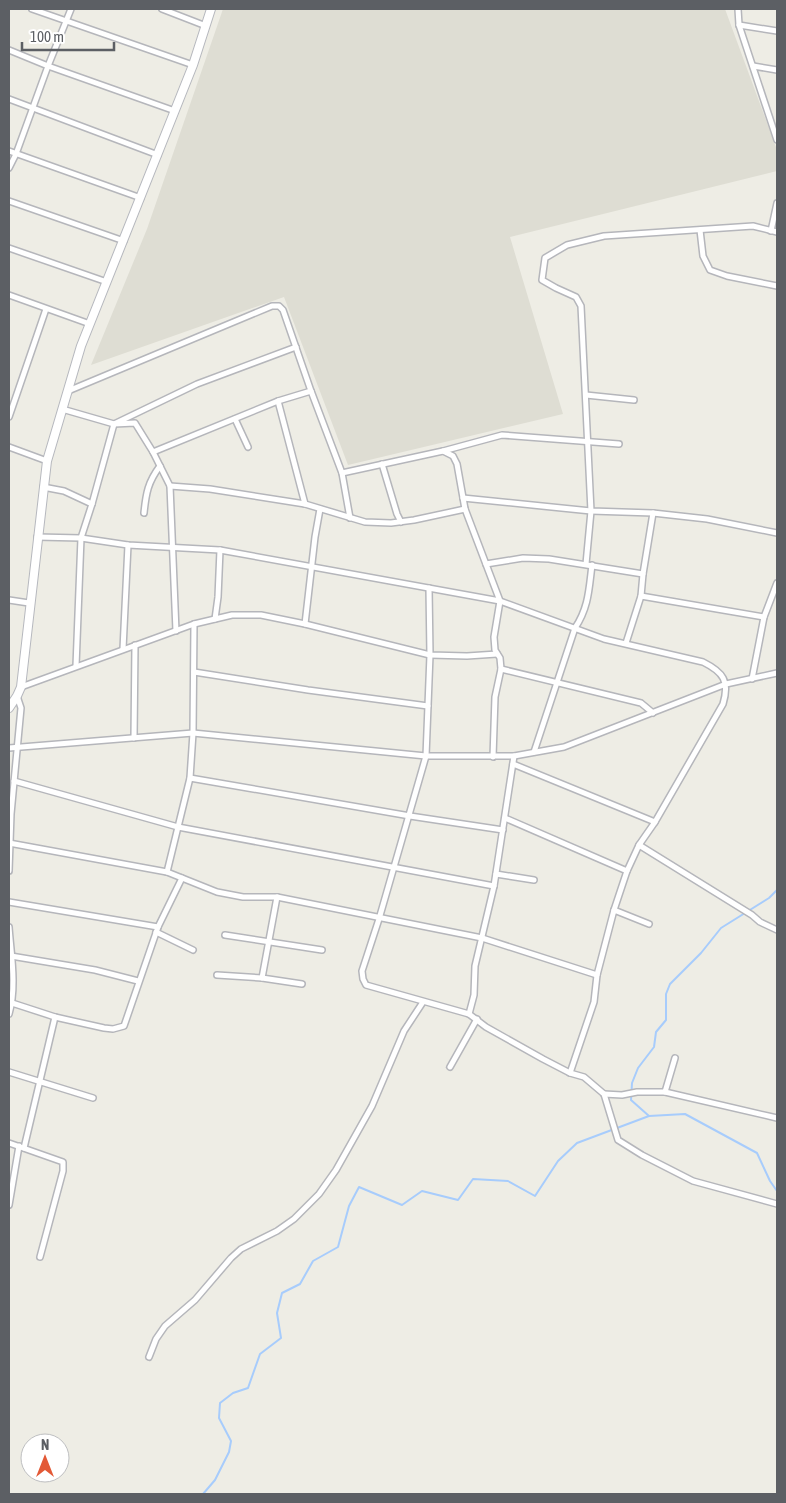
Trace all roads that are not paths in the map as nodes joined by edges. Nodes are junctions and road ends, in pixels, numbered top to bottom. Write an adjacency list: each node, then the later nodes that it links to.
1 (32, 9): 6 (street)
2 (72, 9): 6 (street)
3 (162, 9): 8 (street)
4 (211, 9): 8 (main road)
5 (738, 9): 7 (street)
6 (67, 21): 11 (street); 12 (street)
7 (740, 25): 9 (street); 13 (street)
8 (206, 26): 11 (main road)
9 (777, 31)
10 (9, 50): 12 (street)
11 (193, 65): 17 (main road)
12 (48, 66): 16 (street); 17 (street)
13 (753, 66): 14 (street); 18 (street)
14 (777, 70)
15 (9, 99): 16 (street)
16 (33, 108): 20 (street); 21 (street)
17 (175, 111): 21 (main road)
18 (777, 140)
19 (9, 151): 20 (street)
20 (16, 154): 22 (street); 23 (street)
21 (158, 155): 23 (main road)
22 (9, 168)
23 (141, 198): 29 (main road)
24 (9, 201): 29 (street)
25 (777, 204): 27 (street)
26 (700, 230): 27 (street); 32 (street); 39 (street)
27 (770, 231): 28 (street)
28 (777, 232)
29 (124, 241): 31 (main road)
30 (9, 248): 31 (street)
31 (107, 282): 35 (main road)
32 (777, 286)
33 (9, 295): 34 (street)
34 (46, 309): 35 (street); 43 (street)
35 (90, 324): 37 (main road)
36 (296, 347): 37 (street); 38 (street); 45 (street)
37 (67, 391): 42 (main road)
38 (311, 391): 41 (street); 55 (street)
39 (586, 395): 40 (street); 46 (street)
40 (634, 400)
41 (278, 402): 44 (street); 60 (street)
42 (62, 409): 45 (street); 52 (main road)
43 (9, 417)
44 (234, 419): 49 (street); 51 (street)
45 (114, 424): 51 (street); 59 (street)
46 (587, 442): 47 (street); 50 (street); 63 (street)
47 (619, 444)
48 (9, 447): 52 (street)
49 (248, 447)
50 (443, 451): 53 (street); 58 (street)
51 (153, 452): 54 (street)
52 (46, 461): 57 (main road)
53 (382, 464): 55 (street); 67 (street)
54 (160, 466): 56 (street); 65 (street)
55 (342, 474): 66 (street)
56 (170, 486): 60 (street); 72 (street)
57 (43, 487): 59 (street); 69 (main road)
58 (463, 498): 62 (street); 63 (street)
59 (92, 504): 70 (street)
60 (305, 504): 61 (street)
61 (320, 509): 66 (street); 76 (street)
62 (466, 510): 67 (street); 74 (street)
63 (591, 511): 64 (street); 75 (street)
64 (653, 512): 68 (street); 77 (street)
65 (144, 513)
66 (350, 518): 67 (street)
67 (401, 522)
68 (777, 533)
69 (37, 536): 70 (street); 83 (main road)
70 (81, 538): 71 (street); 95 (street)
71 (128, 545): 72 (street); 92 (street)
72 (171, 547): 73 (street); 89 (street)
73 (220, 550): 76 (street); 85 (street)
74 (486, 564): 75 (street); 82 (street)
75 (589, 564): 77 (street); 88 (street)
76 (312, 567): 79 (street); 87 (street)
77 (642, 574): 80 (street)
78 (777, 583): 84 (street)
79 (429, 588): 82 (street); 94 (street)
80 (641, 596): 84 (street); 90 (street)
81 (9, 600): 83 (street)
82 (500, 601): 88 (street); 93 (street)
83 (29, 603): 102 (main road)
84 (764, 617): 99 (street)
85 (215, 619): 86 (street); 87 (street)
86 (194, 624): 89 (street); 97 (street)
87 (305, 624): 94 (street)
88 (575, 628): 90 (street); 100 (street)
89 (176, 632): 91 (street)
90 (626, 643): 101 (street)
91 (136, 645): 92 (street); 108 (street)
92 (123, 649): 95 (street)
93 (497, 654): 94 (street); 96 (street)
94 (430, 655): 104 (street)
95 (76, 666): 102 (street)
96 (501, 669): 100 (street); 114 (street)
97 (194, 672): 104 (street); 107 (street)
98 (777, 673): 99 (street)
99 (752, 678): 101 (street)
100 (557, 682): 106 (street); 111 (street)
101 (726, 684): 106 (street); 120 (street)
102 (21, 687): 103 (main road)
103 (17, 696): 105 (main road); 110 (street)
104 (428, 706): 112 (street)
105 (9, 708)
106 (653, 713): 111 (street)
107 (193, 733): 108 (street); 112 (street); 116 (street)
108 (134, 738): 110 (street)
109 (9, 748): 110 (street)
110 (16, 748): 117 (street)
111 (534, 752): 113 (street)
112 (426, 756): 114 (street); 118 (street)
113 (514, 756): 114 (street); 115 (street)
114 (493, 757)
115 (513, 764): 119 (street); 120 (street)
116 (190, 778): 118 (street); 121 (street)
117 (14, 781): 121 (street); 123 (street)
118 (410, 816): 122 (street); 125 (street)
119 (505, 818): 122 (street); 127 (street)
120 (655, 822): 124 (street)
121 (178, 827): 125 (street); 128 (street)
122 (503, 830): 129 (street)
123 (10, 844): 126 (street); 128 (street)
124 (639, 845): 127 (street); 140 (street)
125 (394, 867): 132 (street); 136 (street)
126 (9, 871)
127 (627, 871): 135 (street)
128 (167, 872): 130 (street)
129 (496, 874): 131 (street); 132 (street)
130 (182, 878): 133 (street); 139 (street)
131 (534, 880)
132 (494, 886): 142 (street)
133 (277, 897): 136 (street); 143 (street)
134 (9, 902): 139 (street)
135 (614, 910): 137 (street); 148 (street)
136 (379, 919): 142 (street); 152 (street)
137 (649, 924)
138 (9, 927): 146 (street)
139 (157, 930): 144 (street); 150 (street)
140 (777, 930)
141 (225, 935): 143 (street)
142 (482, 938): 148 (street); 155 (street)
143 (269, 942): 145 (street); 149 (street)
144 (193, 950)
145 (322, 950)
146 (11, 956): 150 (street); 153 (street)
147 (217, 975): 149 (street)
148 (597, 975): 161 (street)
149 (262, 978): 151 (street)
150 (138, 981): 156 (street)
151 (302, 984)
152 (423, 1002): 155 (street); 172 (street)
153 (12, 1003): 154 (street); 156 (street)
154 (9, 1014)
155 (470, 1014): 157 (street)
156 (55, 1016): 162 (street)
157 (477, 1019): 159 (street); 161 (street)
158 (674, 1058): 163 (street)
159 (450, 1067)
160 (9, 1072): 162 (street)
161 (570, 1073): 164 (street)
162 (40, 1081): 165 (street); 168 (street)
163 (665, 1092): 164 (street); 166 (street)
164 (604, 1094): 169 (street)
165 (93, 1098)
166 (777, 1118)
167 (9, 1143): 168 (street)
168 (21, 1147): 170 (street); 171 (street)
169 (777, 1204)
170 (9, 1205)
171 (40, 1257)
172 (149, 1357)

